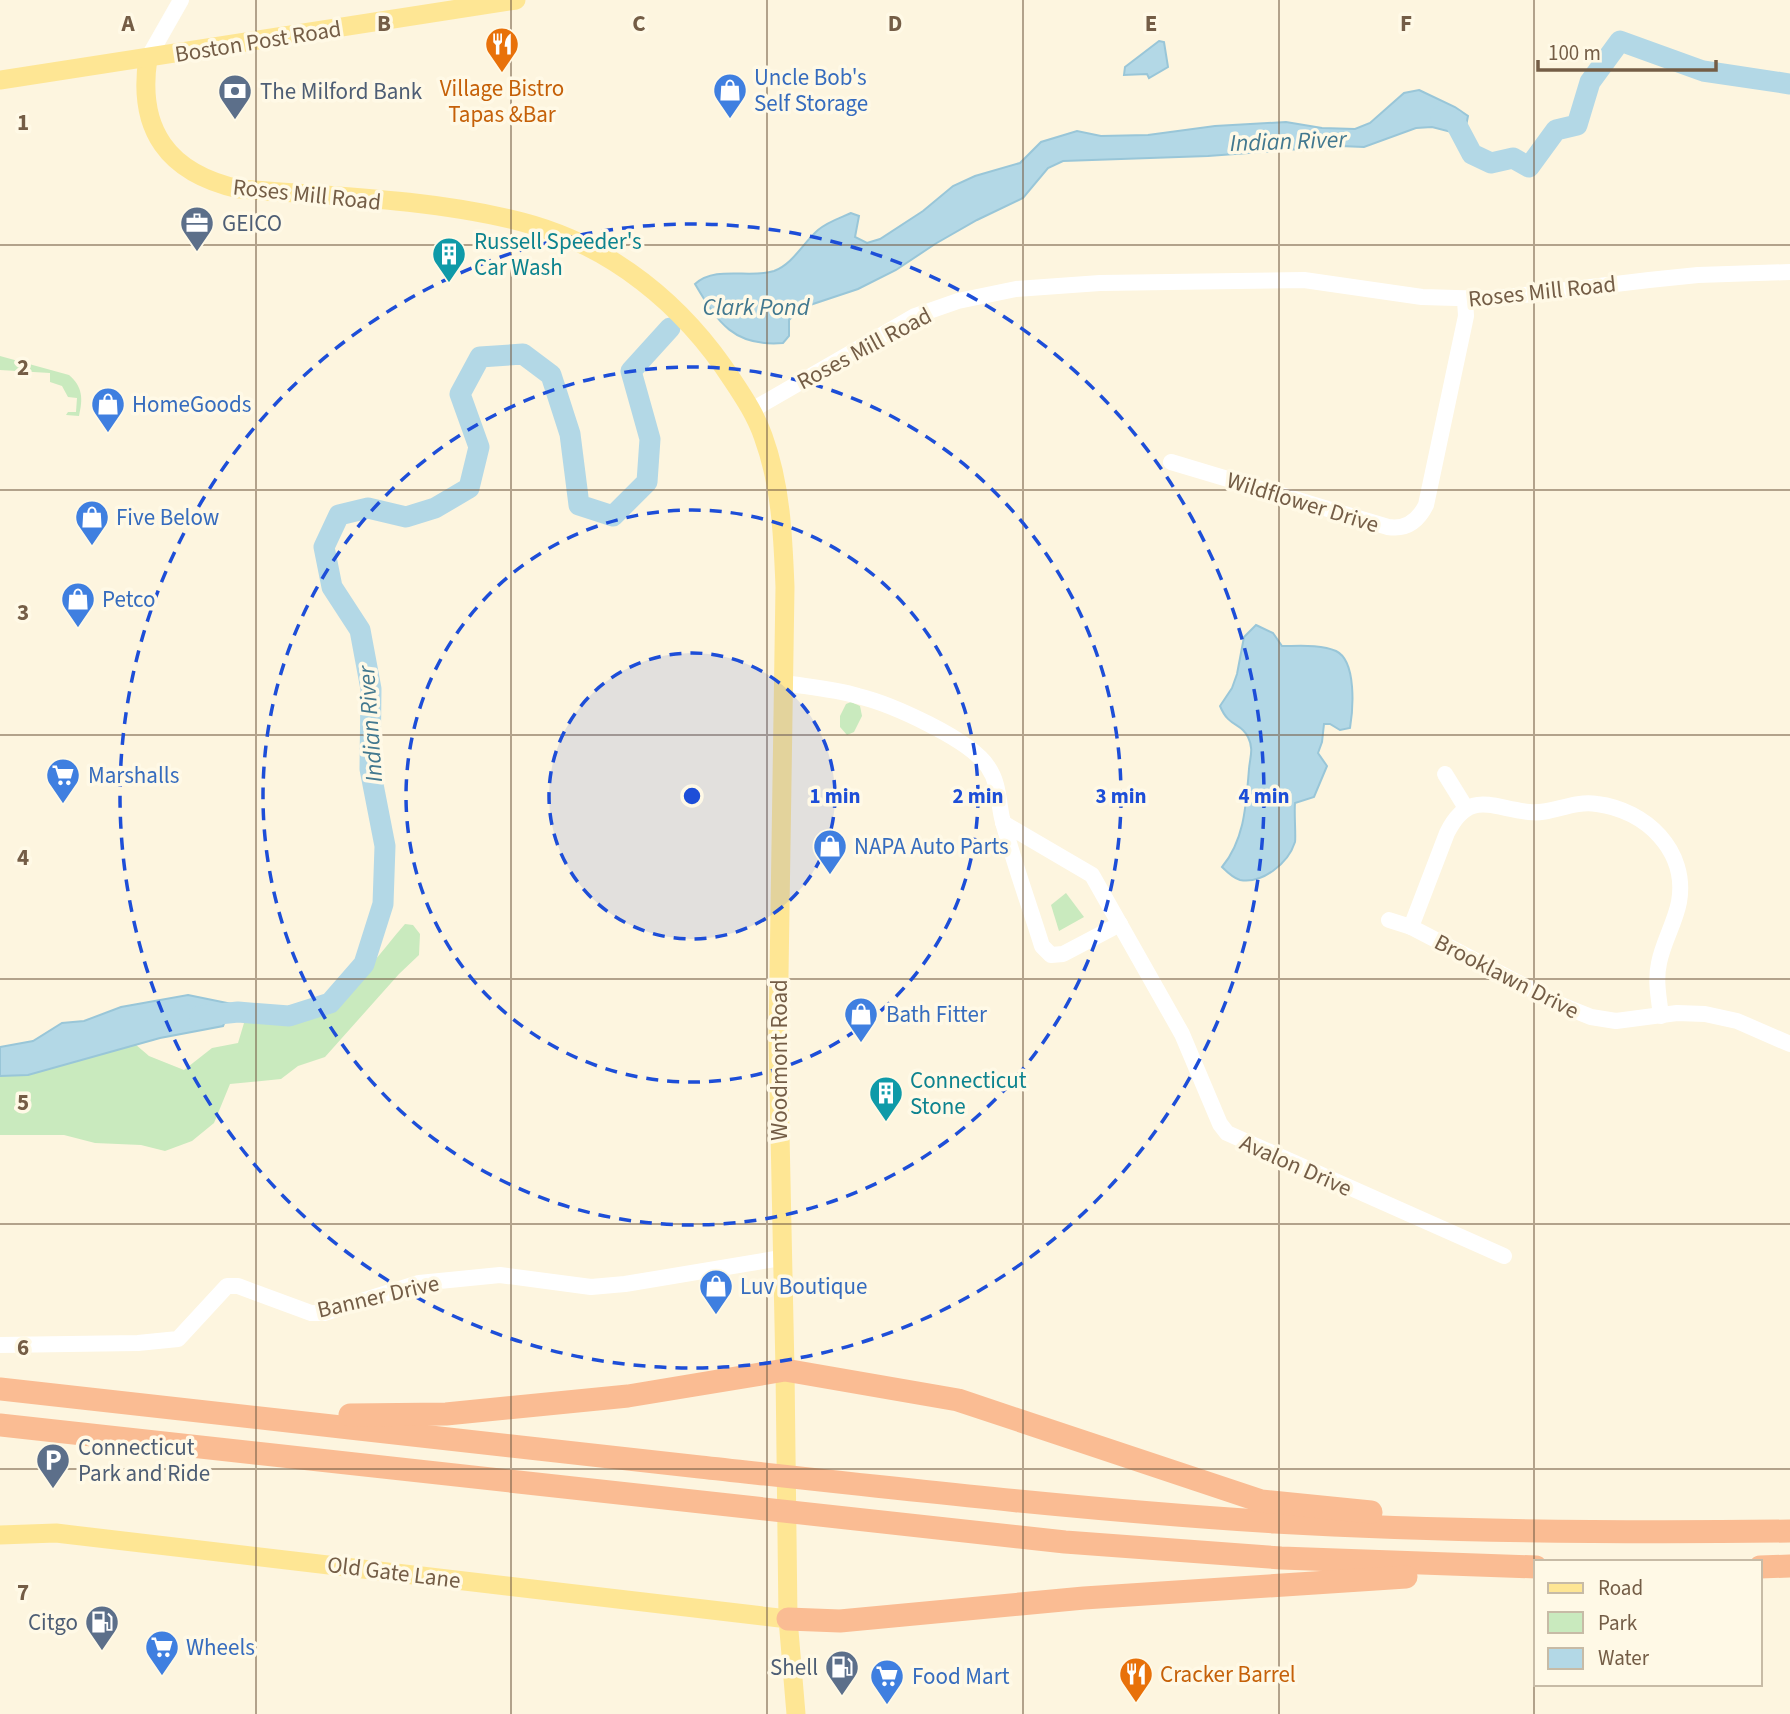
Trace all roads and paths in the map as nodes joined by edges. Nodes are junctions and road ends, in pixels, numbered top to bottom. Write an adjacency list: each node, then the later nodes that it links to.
1 (181, 0): 3 (street)
2 (516, 0): 3 (main road, Boston Post Road)
3 (148, 58): 4 (main road, Boston Post Road); 7 (main road, Roses Mill Road)
4 (0, 80)
5 (1790, 272): 6 (street, Roses Mill Road)
6 (1465, 300): 7 (street, Roses Mill Road); 8 (street, Wildflower Drive)
7 (752, 410): 9 (main road, Woodmont Road)
8 (1171, 462)
9 (785, 683): 12 (street); 19 (main road, Woodmont Road)
10 (1445, 774): 11 (street)
11 (1466, 808): 15 (street); 16 (street)
12 (1003, 822): 14 (street, Avalon Drive); 14 (street)
13 (1389, 920): 15 (street, Brooklawn Drive)
14 (1120, 924): 18 (street, Avalon Drive)
15 (1411, 927): 16 (street, Brooklawn Drive)
16 (1661, 1016): 17 (street, Brooklawn Drive)
17 (1790, 1045)
18 (1504, 1256)
19 (781, 1258): 20 (street, Banner Drive); 21 (main road, Woodmont Road)
20 (0, 1345)
21 (785, 1370): 23 (highway); 26 (highway); 32 (main road, Woodmont Road)
22 (0, 1389): 23 (highway)
23 (113, 1402): 26 (highway)
24 (0, 1425): 30 (highway)
25 (1790, 1531): 26 (highway)
26 (1626, 1532)
27 (0, 1535): 32 (main road, Old Gate Lane)
28 (1790, 1566): 31 (highway)
29 (1534, 1567): 32 (highway)
30 (1534, 1567)
31 (1762, 1567)
32 (788, 1619): 33 (main road, Woodmont Road)
33 (796, 1714)

